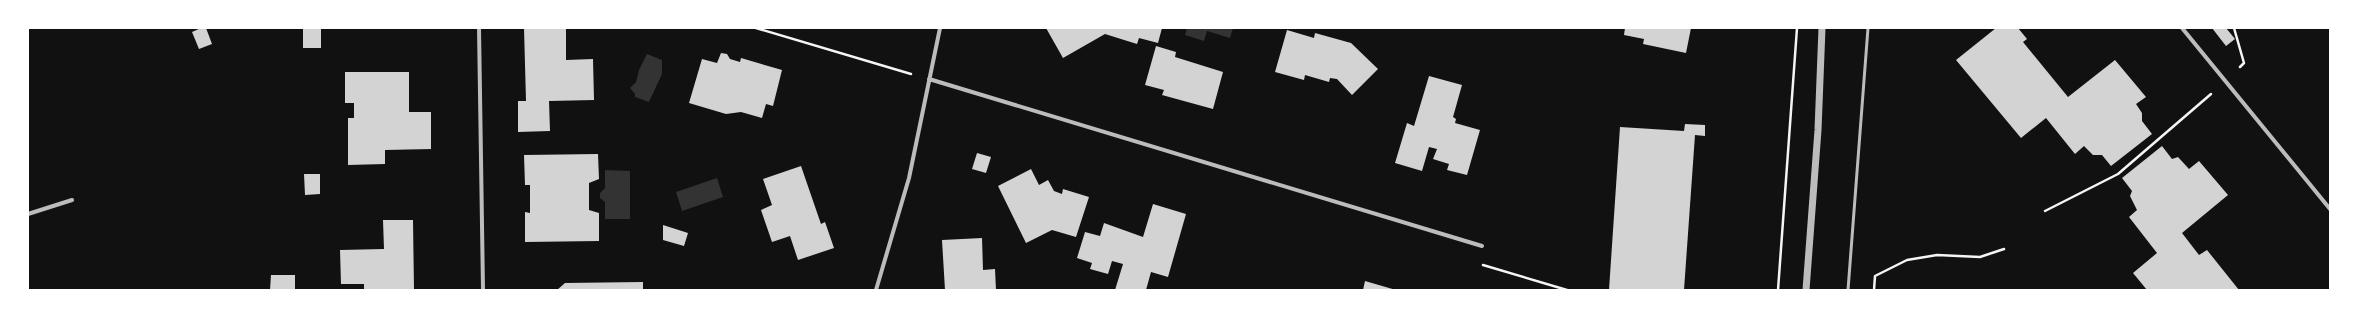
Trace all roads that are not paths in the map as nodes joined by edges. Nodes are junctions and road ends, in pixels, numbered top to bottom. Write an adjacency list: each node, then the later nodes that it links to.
1 (479, 28): 11 (street)
2 (940, 28): 6 (street)
3 (1822, 28): 13 (street)
4 (1868, 28): 14 (lane)
5 (2182, 28): 8 (street)
6 (929, 79): 10 (street); 12 (street)
7 (72, 200): 9 (street)
8 (2330, 209)
9 (28, 214)
10 (1482, 246)
11 (483, 290)
12 (876, 290)
13 (1806, 290)
14 (1848, 290)

